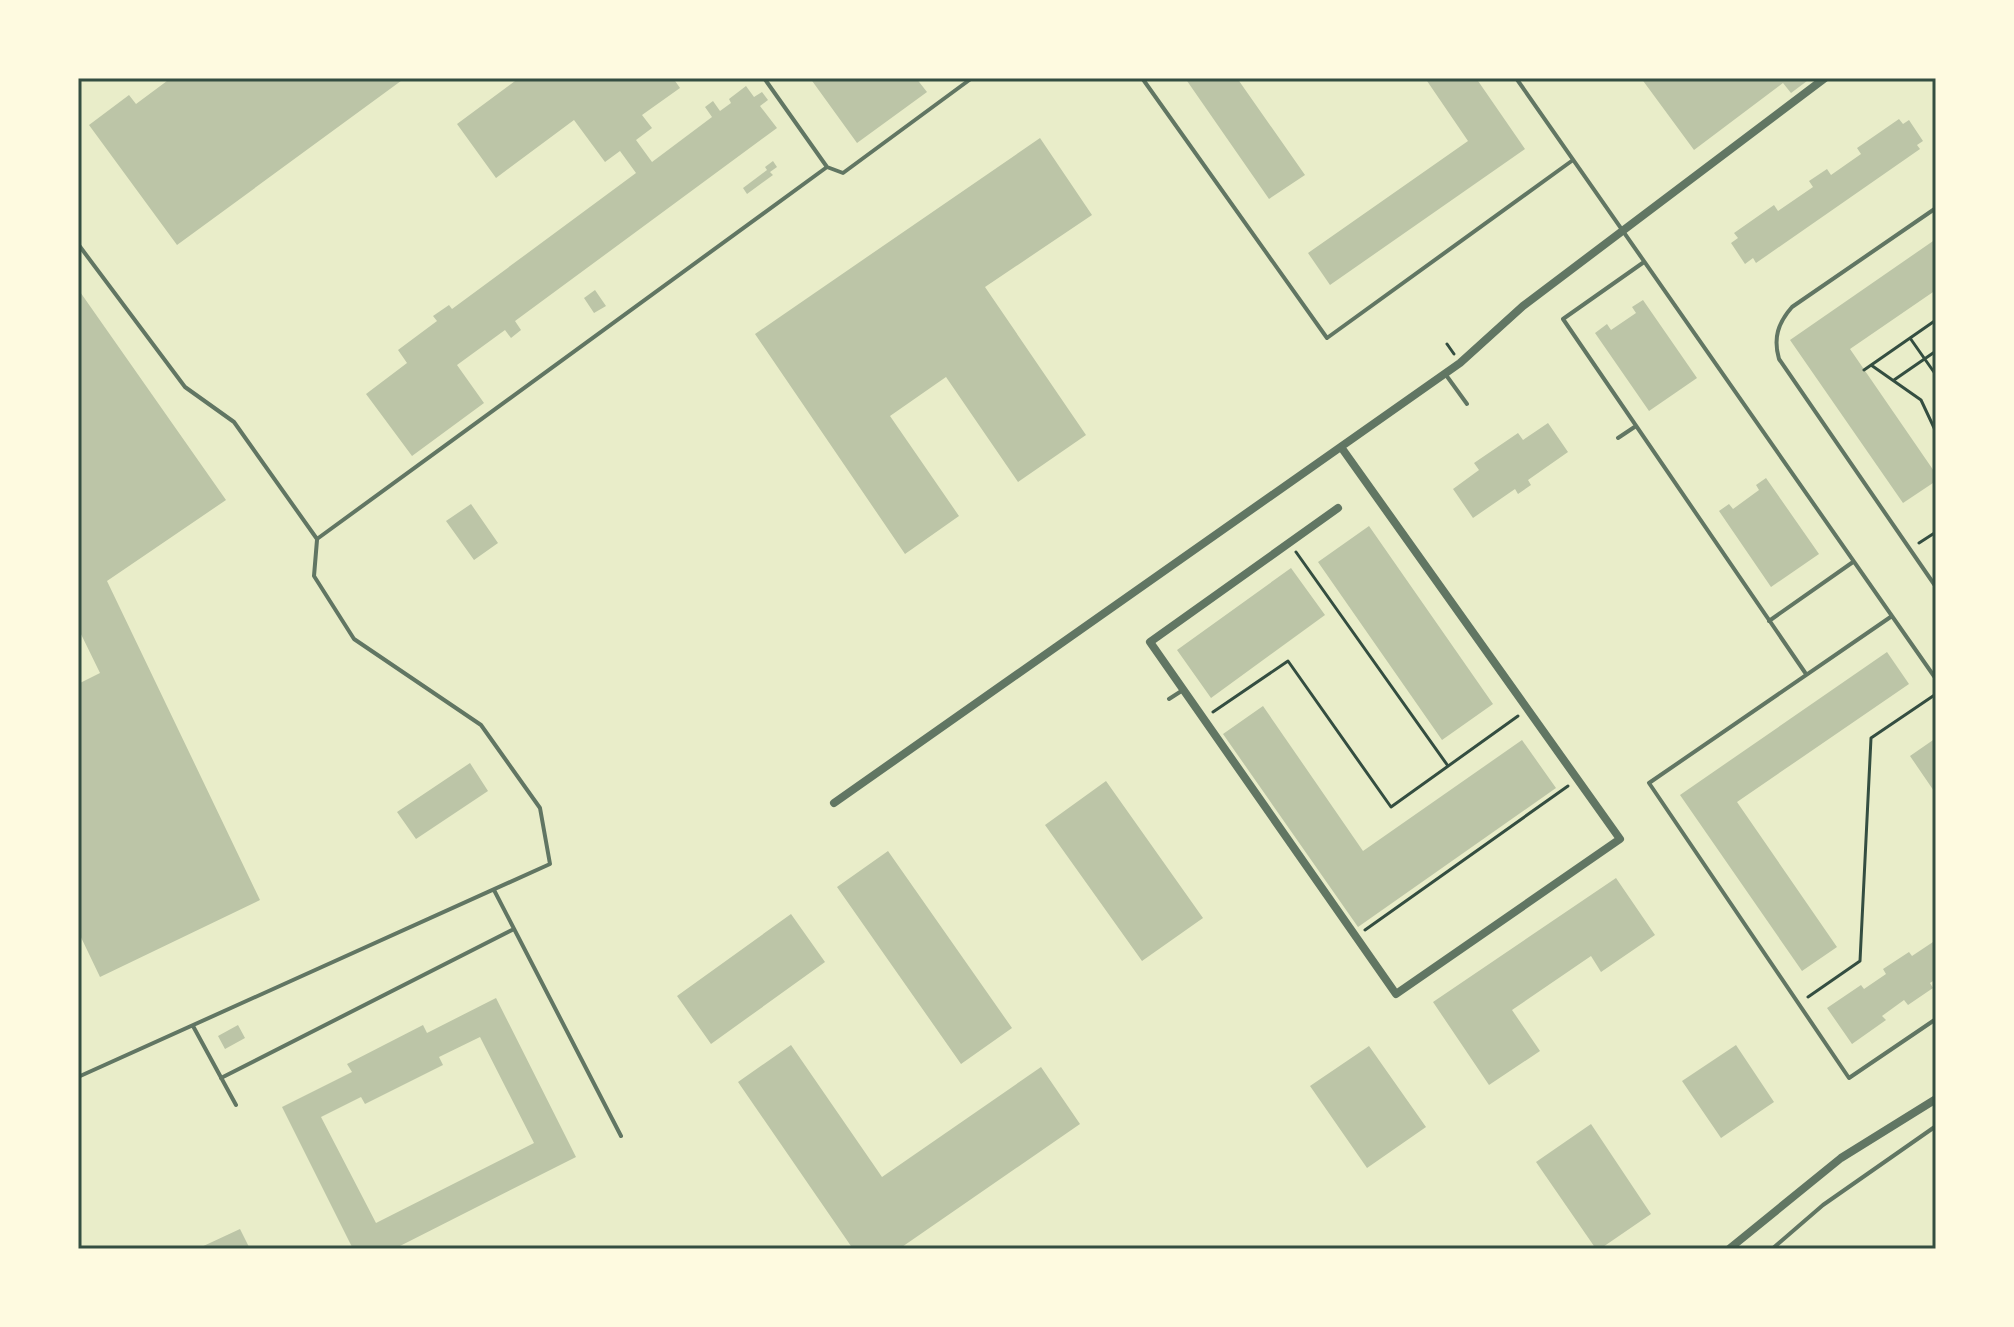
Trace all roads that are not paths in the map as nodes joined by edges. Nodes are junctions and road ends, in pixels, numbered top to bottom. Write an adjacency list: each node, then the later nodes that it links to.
1 (764, 78): 7 (lane)
2 (972, 78): 7 (lane)
3 (1142, 78): 6 (lane)
4 (1516, 78): 6 (lane)
5 (1825, 78): 9 (street)
6 (1573, 160): 9 (lane)
7 (827, 167): 18 (lane)
8 (1936, 208): 20 (lane)
9 (1622, 232): 11 (lane); 12 (street)
10 (78, 244): 18 (lane)
11 (1644, 262): 14 (lane); 19 (lane)
12 (1445, 373): 13 (lane); 16 (street)
13 (1467, 404)
14 (1636, 426): 15 (lane); 22 (lane)
15 (1618, 438)
16 (1341, 447): 25 (street); 27 (street)
17 (1338, 508): 25 (street)
18 (317, 539): 28 (lane)
19 (1854, 562): 21 (lane); 22 (lane)
20 (1936, 587)
21 (1892, 616): 23 (lane); 24 (lane)
22 (1769, 621): 23 (lane)
23 (1806, 675): 30 (lane)
24 (1936, 679)
25 (1183, 690): 26 (lane)
26 (1169, 699)
27 (834, 803)
28 (494, 890): 29 (lane); 31 (lane)
29 (514, 929): 33 (lane); 37 (lane)
30 (1936, 1019)
31 (192, 1026): 32 (lane); 33 (lane)
32 (78, 1077)
33 (221, 1078): 35 (lane)
34 (1936, 1099): 38 (street)
35 (236, 1105)
36 (1936, 1126): 39 (lane)
37 (621, 1136)
38 (1729, 1249)
39 (1772, 1249)

